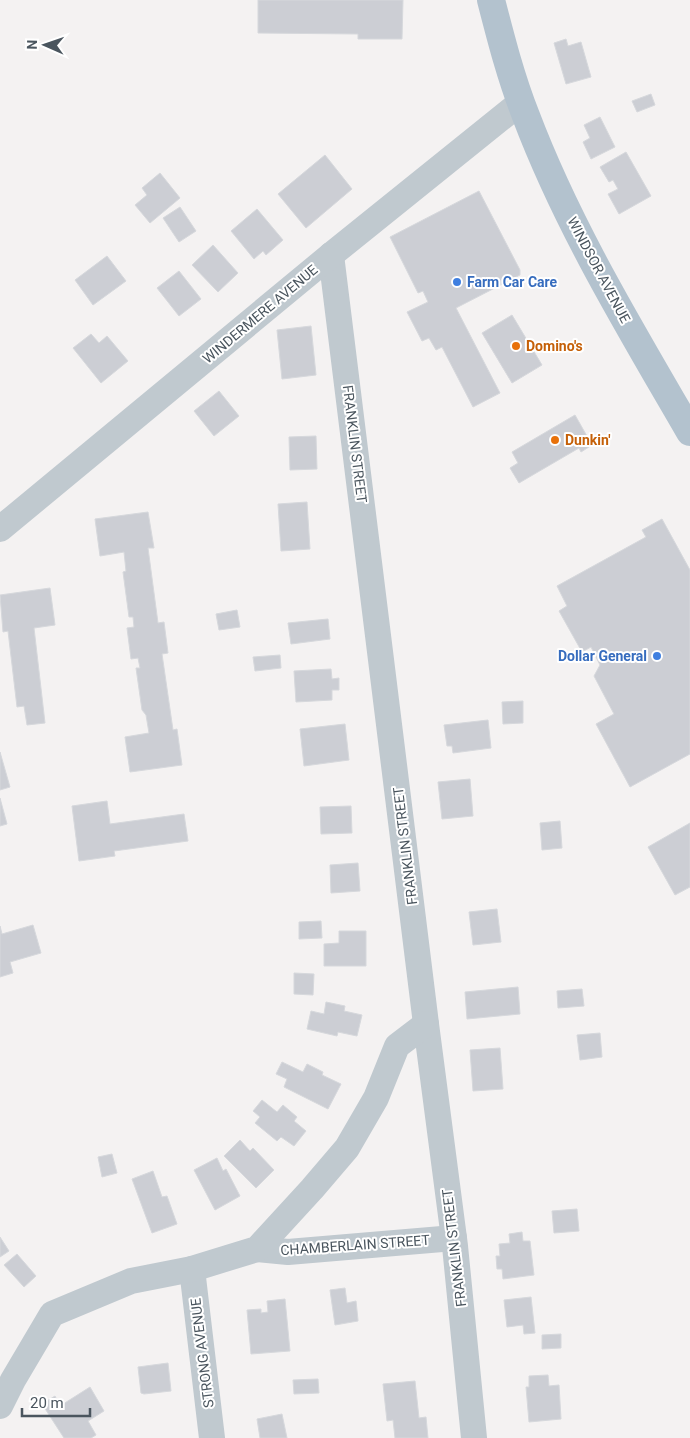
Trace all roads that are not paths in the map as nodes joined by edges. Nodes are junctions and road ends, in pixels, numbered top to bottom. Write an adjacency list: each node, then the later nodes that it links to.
1 (491, 0): 2 (main road, WINDSOR AVENUE)
2 (521, 102): 3 (street, WINDERMERE AVENUE); 4 (main road, WINDSOR AVENUE)
3 (332, 255): 5 (street, WINDERMERE AVENUE); 6 (street, FRANKLIN STREET)
4 (690, 432)
5 (0, 529)
6 (426, 1024): 7 (street, FRANKLIN STREET); 8 (street, CHAMBERLAIN STREET)
7 (454, 1238): 8 (street, CHAMBERLAIN STREET); 12 (street, FRANKLIN STREET)
8 (257, 1249): 9 (street, CHAMBERLAIN STREET)
9 (192, 1269): 10 (street, CHAMBERLAIN STREET); 11 (street, STRONG AVENUE)
10 (0, 1406)
11 (212, 1438)
12 (474, 1438)

